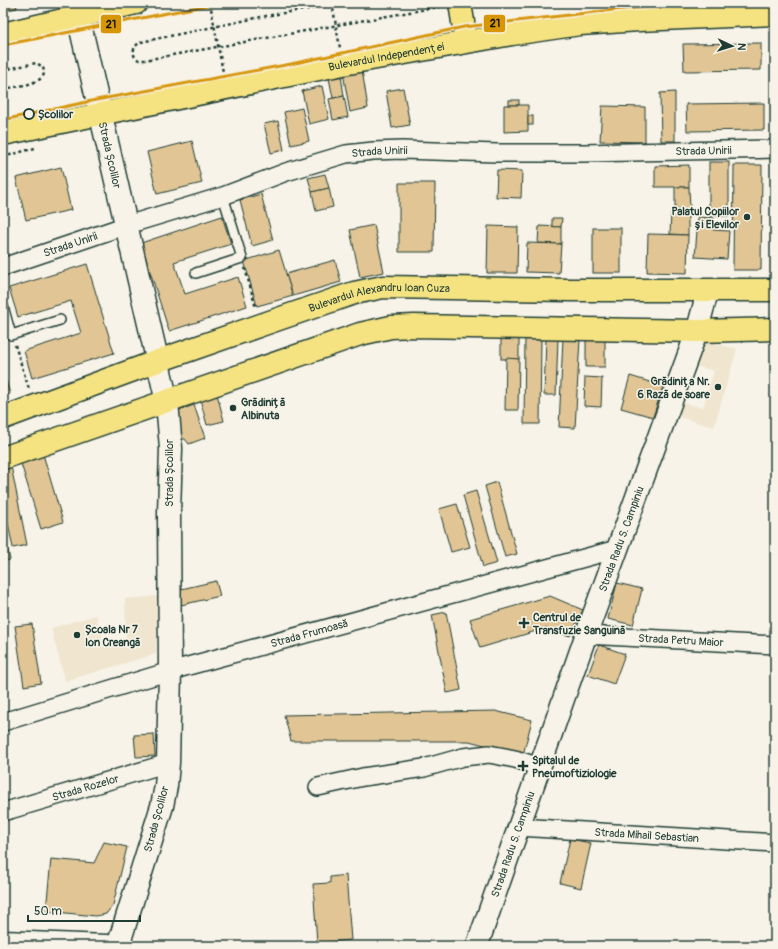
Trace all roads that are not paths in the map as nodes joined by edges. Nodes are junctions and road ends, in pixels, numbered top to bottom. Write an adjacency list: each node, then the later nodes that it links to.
1 (136, 3): 3 (main road)
2 (455, 4): 6 (main road)
3 (76, 10): 5 (main road); 7 (main road, Strada Școlilor)
4 (775, 14): 6 (main road, Bulevardul Independenței)
5 (3, 34)
6 (466, 41): 7 (main road, Bulevardul Independenței)
7 (100, 114): 8 (main road, Bulevardul Independenței); 11 (main road, Strada Școlilor)
8 (3, 134)
9 (775, 149): 10 (street, Strada Unirii)
10 (223, 196): 11 (street, Strada Unirii); 13 (lane)
11 (127, 225): 12 (street, Strada Unirii); 20 (main road, Strada Școlilor)
12 (3, 266)
13 (196, 273)
14 (708, 290): 15 (main road, Bulevardul Alexandru Ioan Cuza); 19 (street, Strada Radu S. Campiniu); 20 (main road, Bulevardul Alexandru Ioan Cuza)
15 (775, 290)
16 (3, 306): 17 (lane)
17 (60, 320)
18 (775, 329): 19 (main road)
19 (697, 331): 21 (main road); 24 (street, Strada Radu S. Campiniu)
20 (158, 361): 21 (main road, Strada Școlilor); 22 (main road, Bulevardul Alexandru Ioan Cuza)
21 (167, 402): 23 (main road); 27 (main road, Strada Școlilor)
22 (3, 418)
23 (3, 458)
24 (617, 549): 25 (street, Strada Radu S. Campiniu); 27 (street, Strada Frumoasă)
25 (586, 635): 26 (street, Strada Petru Maior); 30 (street, Strada Radu S. Campiniu)
26 (775, 645)
27 (170, 671): 28 (street, Strada Frumoasă); 29 (main road, Strada Școlilor)
28 (3, 722)
29 (168, 763): 32 (street, Strada Rozelor); 37 (main road, Strada Școlilor)
30 (540, 766): 31 (street); 33 (street, Strada Radu S. Campiniu)
31 (318, 787)
32 (3, 812)
33 (519, 827): 34 (street, Strada Mihail Sebastian); 38 (street, Strada Radu S. Campiniu)
34 (775, 843)
35 (3, 942): 36 (main road)
36 (106, 946)
37 (118, 946)
38 (477, 946)

